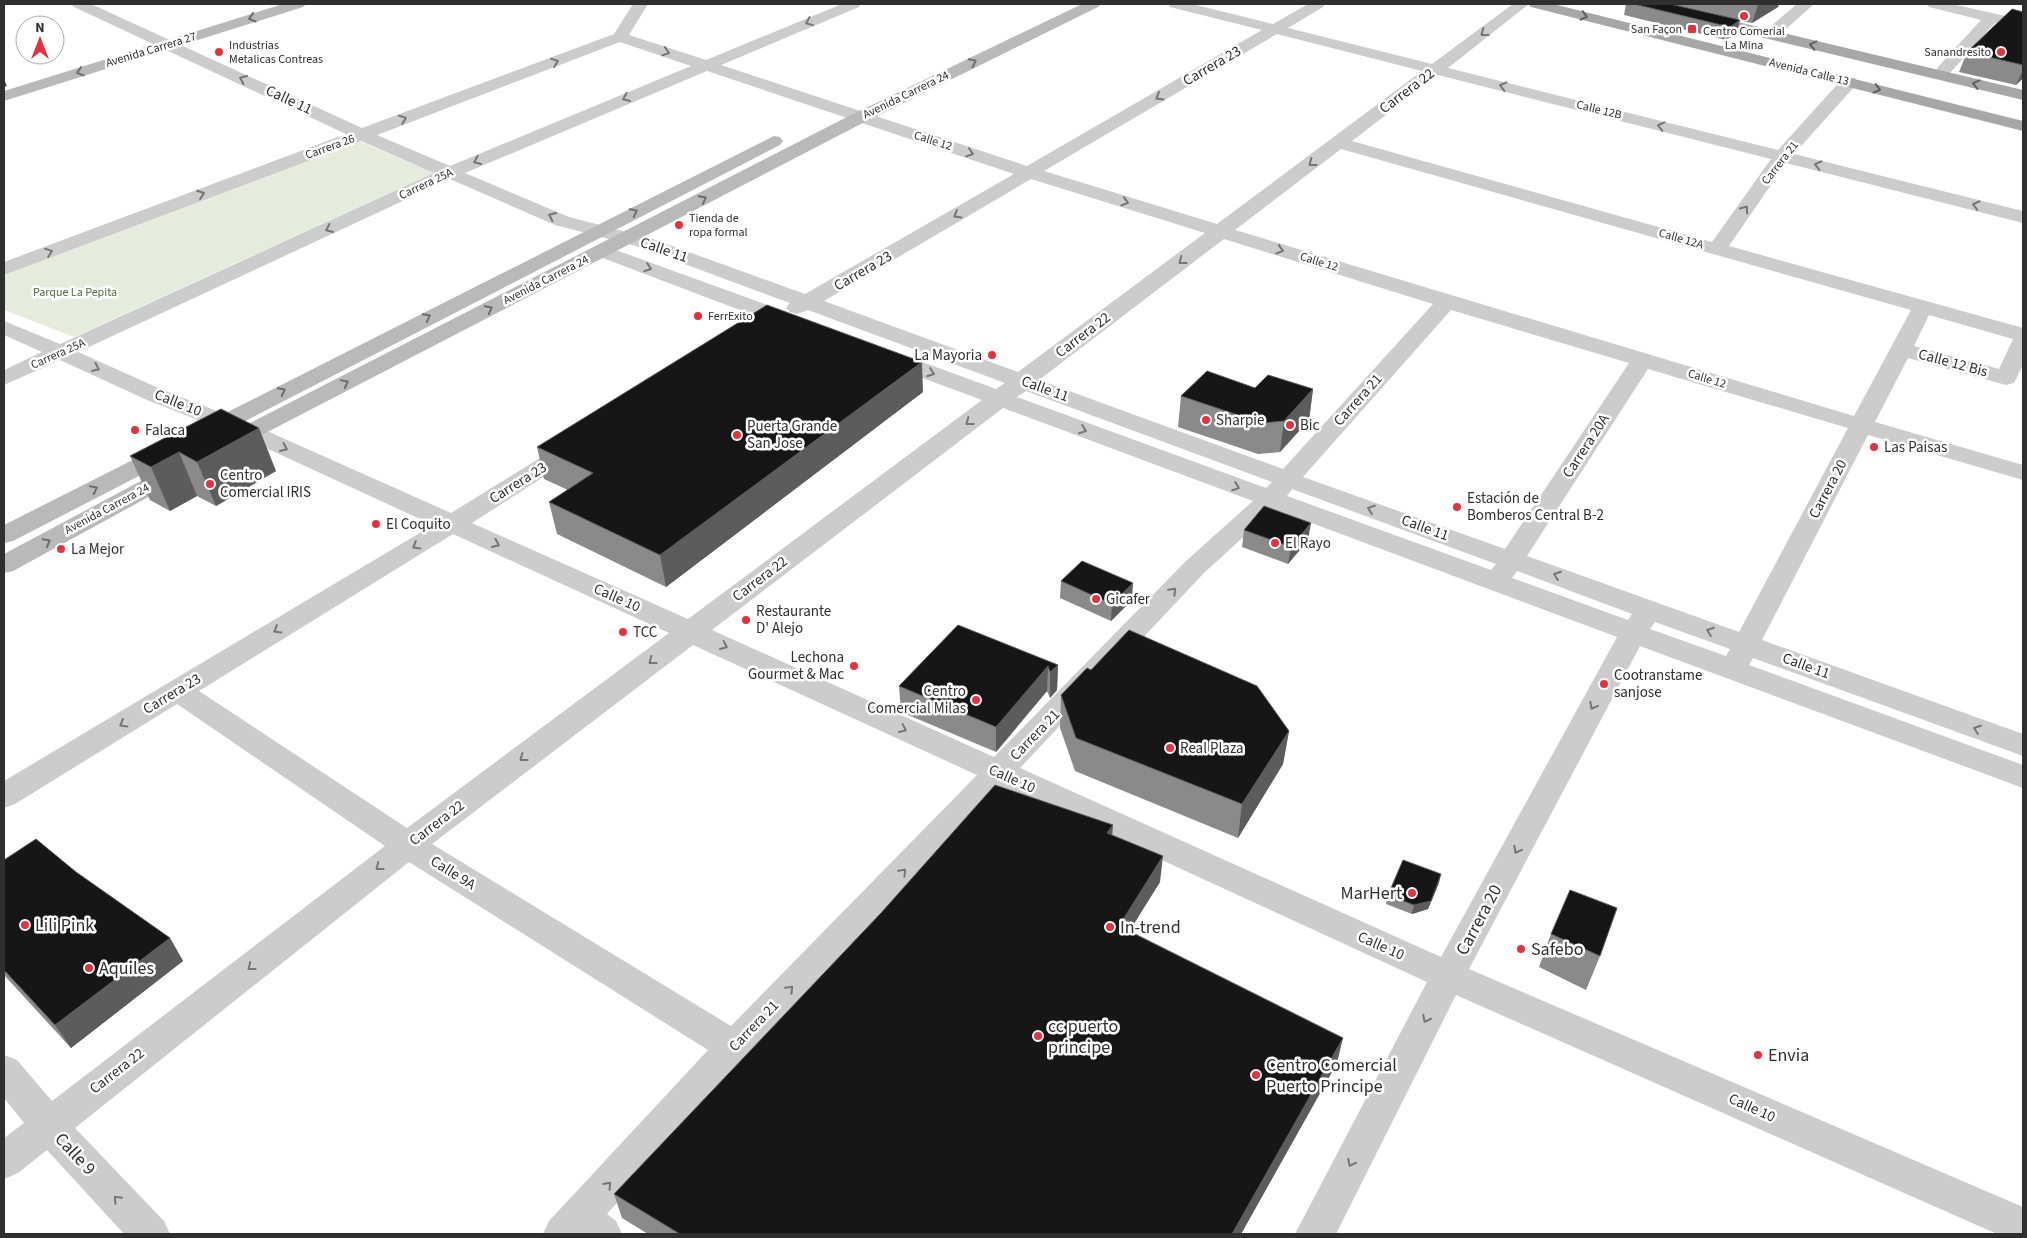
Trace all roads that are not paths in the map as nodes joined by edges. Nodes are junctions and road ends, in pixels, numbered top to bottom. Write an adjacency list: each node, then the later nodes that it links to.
1 (79, 4): 21 (street, Calle 11)
2 (298, 4): 21 (main road, Avenida Carrera 27, one-way to 21)
3 (640, 4): 20 (street)
4 (854, 4): 22 (street, Carrera 25A, one-way to 22)
5 (1057, 4): 15 (main road, Avenida Carrera 24)
6 (1093, 4): 18 (main road, Avenida Carrera 24)
7 (1175, 4): 17 (street, Calle 12B)
8 (1318, 4): 17 (street, Carrera 23)
9 (1522, 4): 23 (street, Carrera 22, one-way to 23)
10 (1536, 4): 25 (main road, Avenida Calle 13, one-way to 25)
11 (1644, 4): 19 (main road, Avenida Calle 13)
12 (1806, 4): 19 (street)
13 (1934, 4): 14 (street)
14 (1991, 18): 16 (street); 24 (street)
15 (1019, 22): 18 (main road); 28 (main road, Avenida Carrera 24)
16 (2023, 25)
17 (1276, 28): 23 (street, Calle 12B); 37 (street, Carrera 23, one-way to 37)
18 (1042, 29): 29 (main road, Avenida Carrera 24, one-way to 18)
19 (1770, 35): 26 (main road, Avenida Calle 13, one-way to 19)
20 (620, 37): 22 (street, Calle 12, one-way to 22); 33 (street, Carrera 26, one-way to 20)
21 (169, 44): 27 (main road, Avenida Carrera 27, one-way to 27); 33 (street, Calle 11, one-way to 21)
22 (704, 65): 28 (street, Calle 12); 36 (street, Carrera 25A, one-way to 36)
23 (1436, 69): 34 (street, Carrera 22); 35 (street, Calle 12B, one-way to 23)
24 (1944, 70)
25 (1849, 82): 31 (main road, Avenida Calle 13, one-way to 31); 35 (street, Carrera 21)
26 (2023, 95)
27 (4, 96)
28 (837, 109): 29 (street, Calle 12); 30 (main road, Avenida Carrera 24)
29 (860, 117): 37 (street, Calle 12, one-way to 37); 40 (main road, Avenida Carrera 24, one-way to 29)
30 (809, 123)
31 (2023, 126)
32 (792, 132): 41 (main road, Avenida Carrera 24, one-way to 32)
33 (362, 135): 36 (street, Calle 11); 43 (street, Carrera 26, one-way to 33)
34 (1338, 143): 39 (street, Carrera 22, one-way to 39); 42 (street, Calle 12A)
35 (1782, 156): 38 (street, Calle 12B, one-way to 35); 42 (street, Carrera 21, one-way to 35)
36 (451, 172): 41 (street, Calle 11, one-way to 36); 53 (street, Carrera 25A, one-way to 53)
37 (1030, 173): 39 (street, Calle 12, one-way to 39); 44 (street, Carrera 23, one-way to 44)
38 (2023, 216)
39 (1220, 232): 45 (street, Calle 12, one-way to 45); 56 (street, Carrera 22, one-way to 56)
40 (628, 238): 41 (main road, Avenida Carrera 24); 44 (street, Calle 11)
41 (600, 241): 47 (street, Calle 11, one-way to 47); 59 (main road, Avenida Carrera 24, one-way to 41)
42 (1717, 249): 46 (street, Calle 12A)
43 (4, 269)
44 (809, 302): 47 (street, Carrera 23); 56 (street, Calle 11)
45 (1447, 302): 54 (street, Calle 12); 62 (street, Carrera 21)
46 (1922, 307): 50 (street, Calle 12A); 52 (street, Carrera 20)
47 (780, 317): 49 (street, Carrera 23); 57 (street, Calle 11, one-way to 57)
48 (4, 327): 53 (street, Calle 10)
49 (755, 333)
50 (2023, 334)
51 (2023, 341): 52 (street, Calle 12 Bis)
52 (1901, 349): 58 (street, Carrera 20)
53 (62, 352): 55 (street, Carrera 25A); 59 (street, Calle 10, one-way to 59)
54 (1642, 360): 58 (street, Calle 12); 65 (street, Carrera 20A)
55 (4, 378)
56 (1023, 381): 57 (street, Carrera 22); 62 (street, Calle 11)
57 (999, 398): 62 (street, Calle 11, one-way to 62); 69 (street, Carrera 22, one-way to 69)
58 (1861, 425): 61 (street, Calle 12); 70 (street, Carrera 20)
59 (237, 427): 63 (street, Calle 10, one-way to 63); 64 (main road, Avenida Carrera 24, one-way to 59); 66 (main road, Avenida Carrera 24, one-way to 59)
60 (595, 434): 63 (street, Carrera 23)
61 (2023, 473)
62 (1278, 490): 65 (street, Calle 11, one-way to 62); 67 (street, Calle 11); 74 (street, Carrera 21, one-way to 62)
63 (452, 524): 69 (street, Calle 10, one-way to 69); 72 (street, Carrera 23, one-way to 72)
64 (4, 535)
65 (1512, 559): 67 (street, Carrera 20A); 68 (street, Calle 11, one-way to 65)
66 (4, 565)
67 (1497, 582): 68 (street, Calle 11)
68 (1642, 621): 70 (street, Calle 11, one-way to 68); 71 (street, Calle 11); 78 (street, Carrera 20, one-way to 78)
69 (691, 631): 74 (street, Calle 10, one-way to 74); 77 (street, Carrera 22, one-way to 77)
70 (1746, 644): 71 (street, Carrera 20); 73 (street, Calle 11, one-way to 70)
71 (1733, 670): 75 (street, Calle 11)
72 (177, 690): 76 (street, Carrera 23, one-way to 76); 77 (street, Calle 9A)
73 (2023, 746)
74 (999, 773): 78 (street, Calle 10); 79 (street, Carrera 21, one-way to 74)
75 (2023, 777)
76 (4, 796)
77 (408, 845): 79 (street, Calle 9A); 81 (street, Carrera 22, one-way to 81)
78 (1449, 976): 83 (street, Calle 10); 86 (street, Carrera 20, one-way to 86)
79 (734, 1046): 84 (street, Carrera 21, one-way to 79)
80 (4, 1071): 81 (street, Calle 9)
81 (48, 1125): 82 (street, Carrera 22); 85 (street, Calle 9, one-way to 81)
82 (4, 1161)
83 (2023, 1226)
84 (581, 1229)
85 (150, 1234)
86 (1315, 1234)

